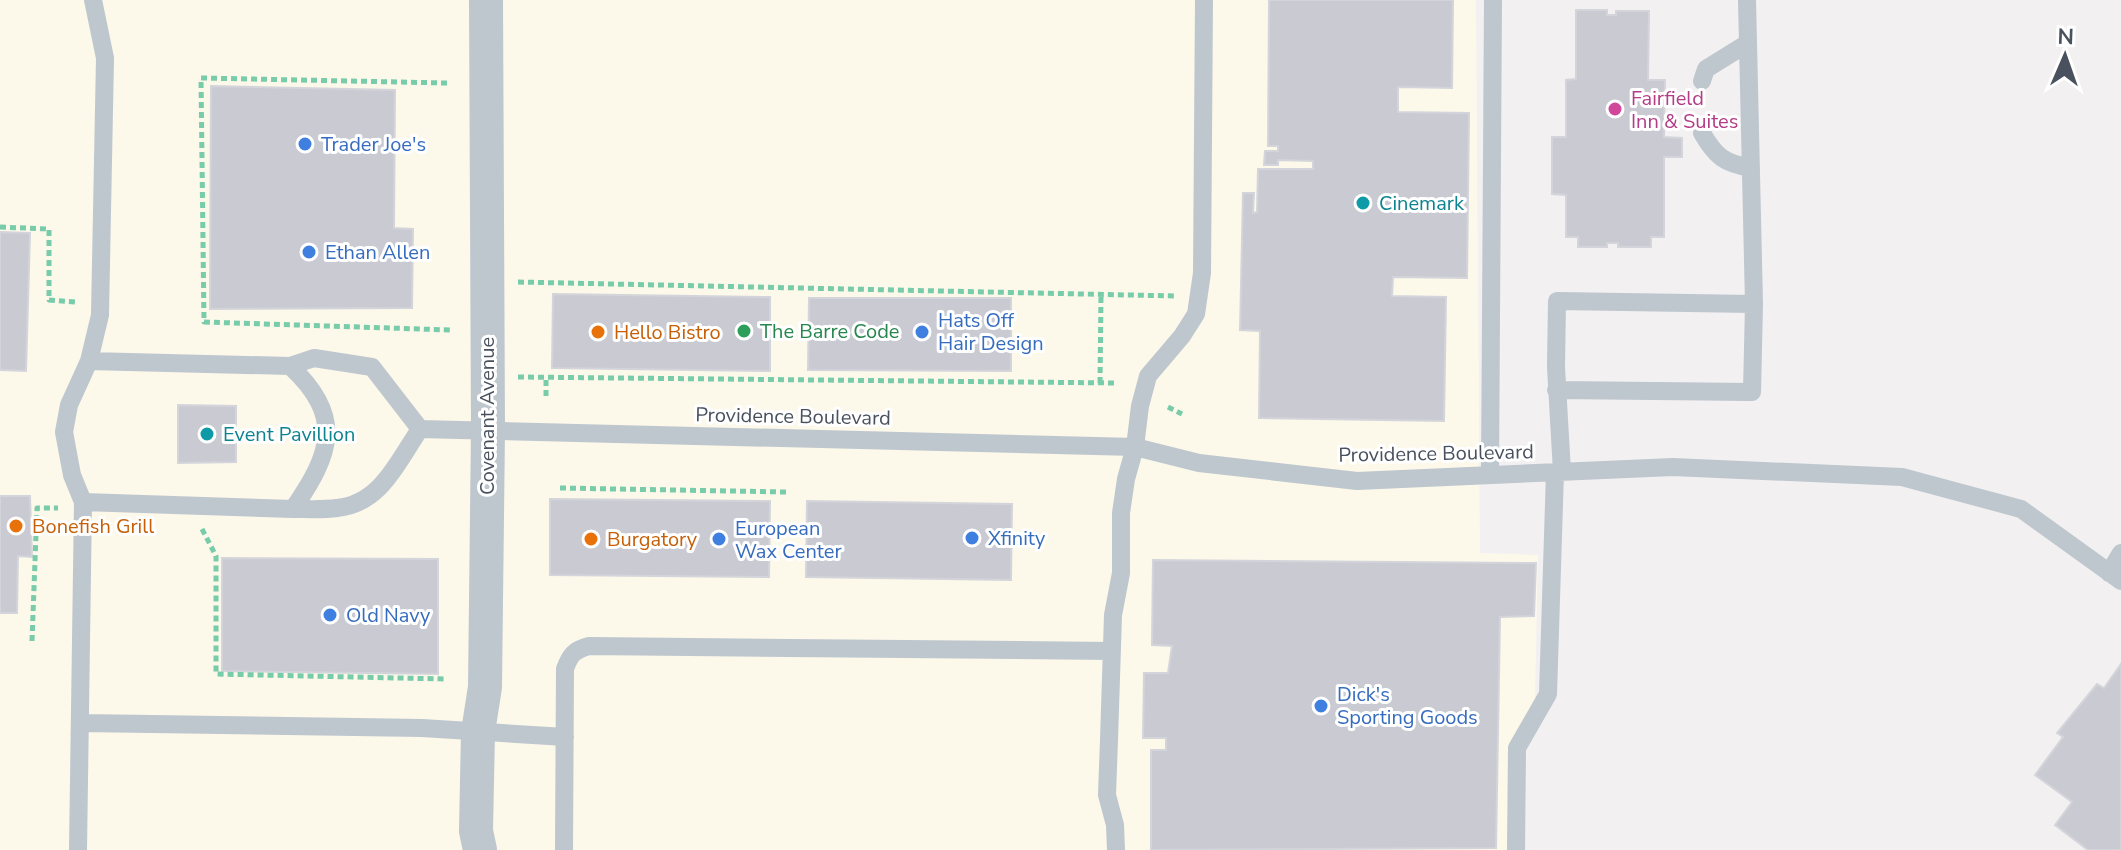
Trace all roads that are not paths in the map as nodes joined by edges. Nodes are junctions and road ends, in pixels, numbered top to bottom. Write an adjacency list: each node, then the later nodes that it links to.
1 (93, 0): 11 (lane)
2 (486, 0): 15 (street, Covenant Avenue)
3 (1204, 0): 16 (lane)
4 (1493, 0): 18 (lane)
5 (1747, 0): 6 (lane)
6 (1748, 43): 7 (lane); 9 (lane)
7 (1702, 81)
8 (1702, 133): 9 (lane)
9 (1751, 168): 10 (lane)
10 (1754, 304): 13 (lane); 13 (lane)
11 (89, 361): 12 (lane); 19 (lane)
12 (290, 366): 14 (lane); 20 (lane)
13 (1556, 390): 17 (lane)
14 (420, 429): 15 (lane, Providence Boulevard); 20 (lane)
15 (488, 429): 16 (lane, Providence Boulevard); 25 (street, Covenant Avenue)
16 (1135, 447): 18 (lane, Providence Boulevard); 23 (lane)
17 (1559, 472): 18 (lane, Providence Boulevard); 22 (lane, Providence Boulevard); 31 (lane)
18 (1490, 475)
19 (83, 502): 20 (lane); 24 (lane)
20 (293, 509)
21 (2121, 553): 22 (lane)
22 (2115, 577)
23 (1112, 651): 26 (lane); 30 (lane)
24 (81, 723): 25 (lane); 28 (lane)
25 (478, 732): 26 (lane); 27 (street, Covenant Avenue)
26 (565, 737): 29 (lane)
27 (474, 844)
28 (78, 850)
29 (564, 850)
30 (1116, 850)
31 (1516, 850)

